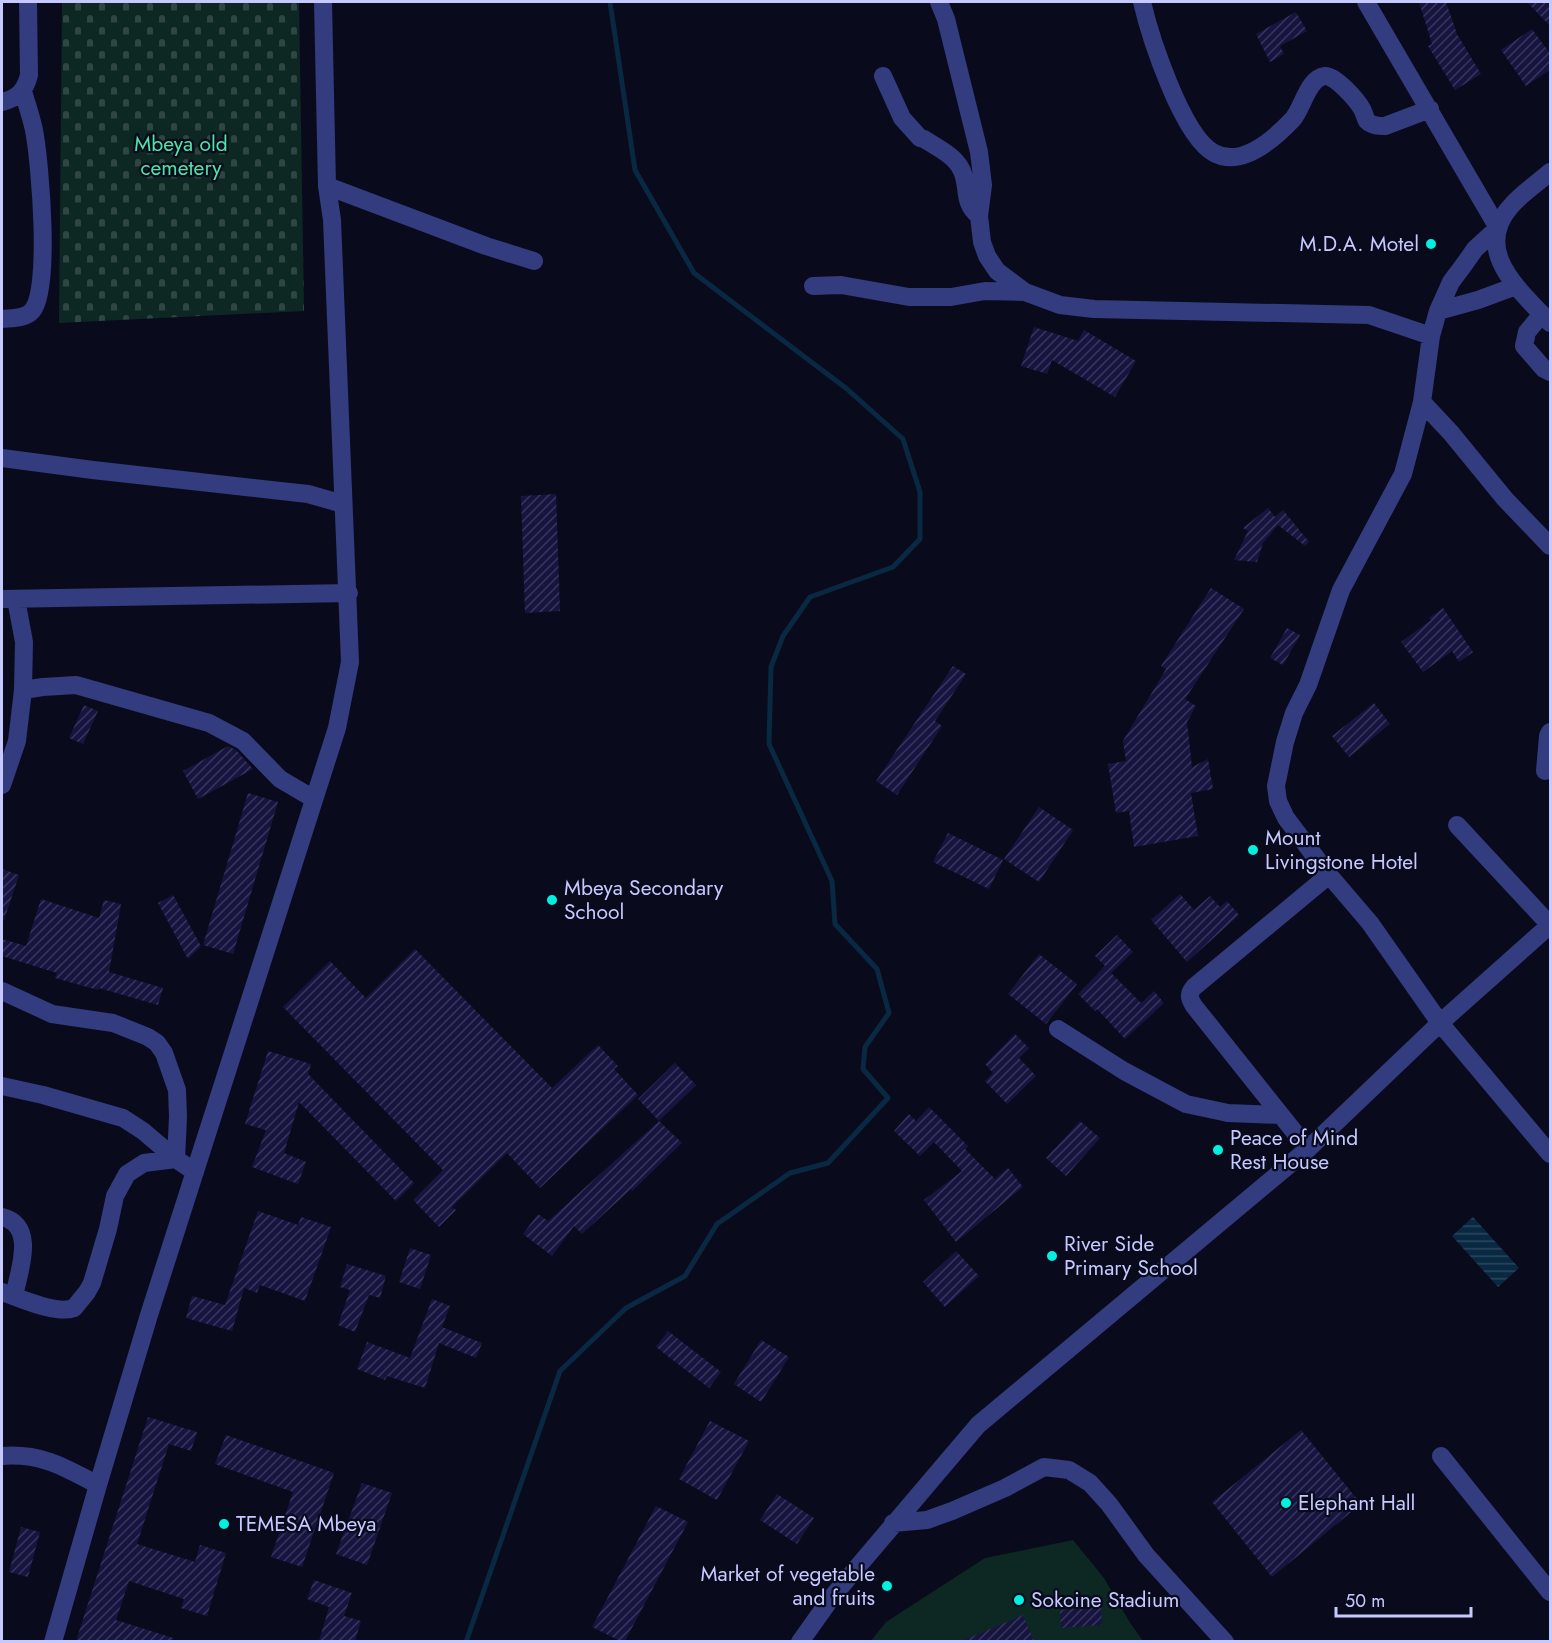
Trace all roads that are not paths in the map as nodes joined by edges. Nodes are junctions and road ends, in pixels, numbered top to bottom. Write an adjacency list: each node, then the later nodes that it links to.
1 (28, 2): 7 (street)
2 (323, 2): 11 (street)
3 (939, 2): 12 (street)
4 (1142, 2): 9 (street)
5 (1366, 2): 9 (street)
6 (883, 76): 12 (street)
7 (23, 91): 8 (street); 19 (street)
8 (2, 102)
9 (1430, 109): 13 (street)
10 (1551, 172): 13 (street)
11 (327, 186): 14 (street); 25 (street)
12 (979, 216): 17 (street)
13 (1498, 228): 16 (street); 18 (street)
14 (534, 261)
15 (813, 286): 17 (street)
16 (1515, 286): 18 (street); 20 (street)
17 (1025, 292): 21 (street)
18 (1438, 310): 21 (street)
19 (2, 319)
20 (1546, 319): 22 (street)
21 (1431, 336): 23 (street)
22 (1551, 372)
23 (1422, 402): 26 (street); 35 (street)
24 (2, 458): 25 (street)
25 (343, 504): 27 (street)
26 (1551, 546)
27 (349, 593): 28 (street); 33 (street)
28 (9, 599): 29 (street)
29 (23, 690): 32 (street); 33 (street)
30 (1551, 732): 31 (street)
31 (1545, 771)
32 (2, 785)
33 (314, 799): 45 (street)
34 (1457, 825): 36 (street)
35 (1329, 875): 38 (street); 41 (street)
36 (1550, 925): 38 (street)
37 (2, 991): 44 (street)
38 (1440, 1023): 42 (street); 43 (street)
39 (1058, 1029): 41 (street)
40 (2, 1086): 44 (street)
41 (1280, 1115): 42 (street)
42 (1308, 1149): 51 (street)
43 (1551, 1154)
44 (176, 1159): 45 (street); 47 (street)
45 (195, 1172): 50 (street)
46 (2, 1217): 47 (street)
47 (8, 1294)
48 (2, 1456): 50 (street)
49 (1441, 1456): 52 (street)
50 (98, 1485): 53 (street)
51 (893, 1523): 54 (street); 55 (street)
52 (1551, 1592)
53 (53, 1641)
54 (800, 1641)
55 (1225, 1641)

